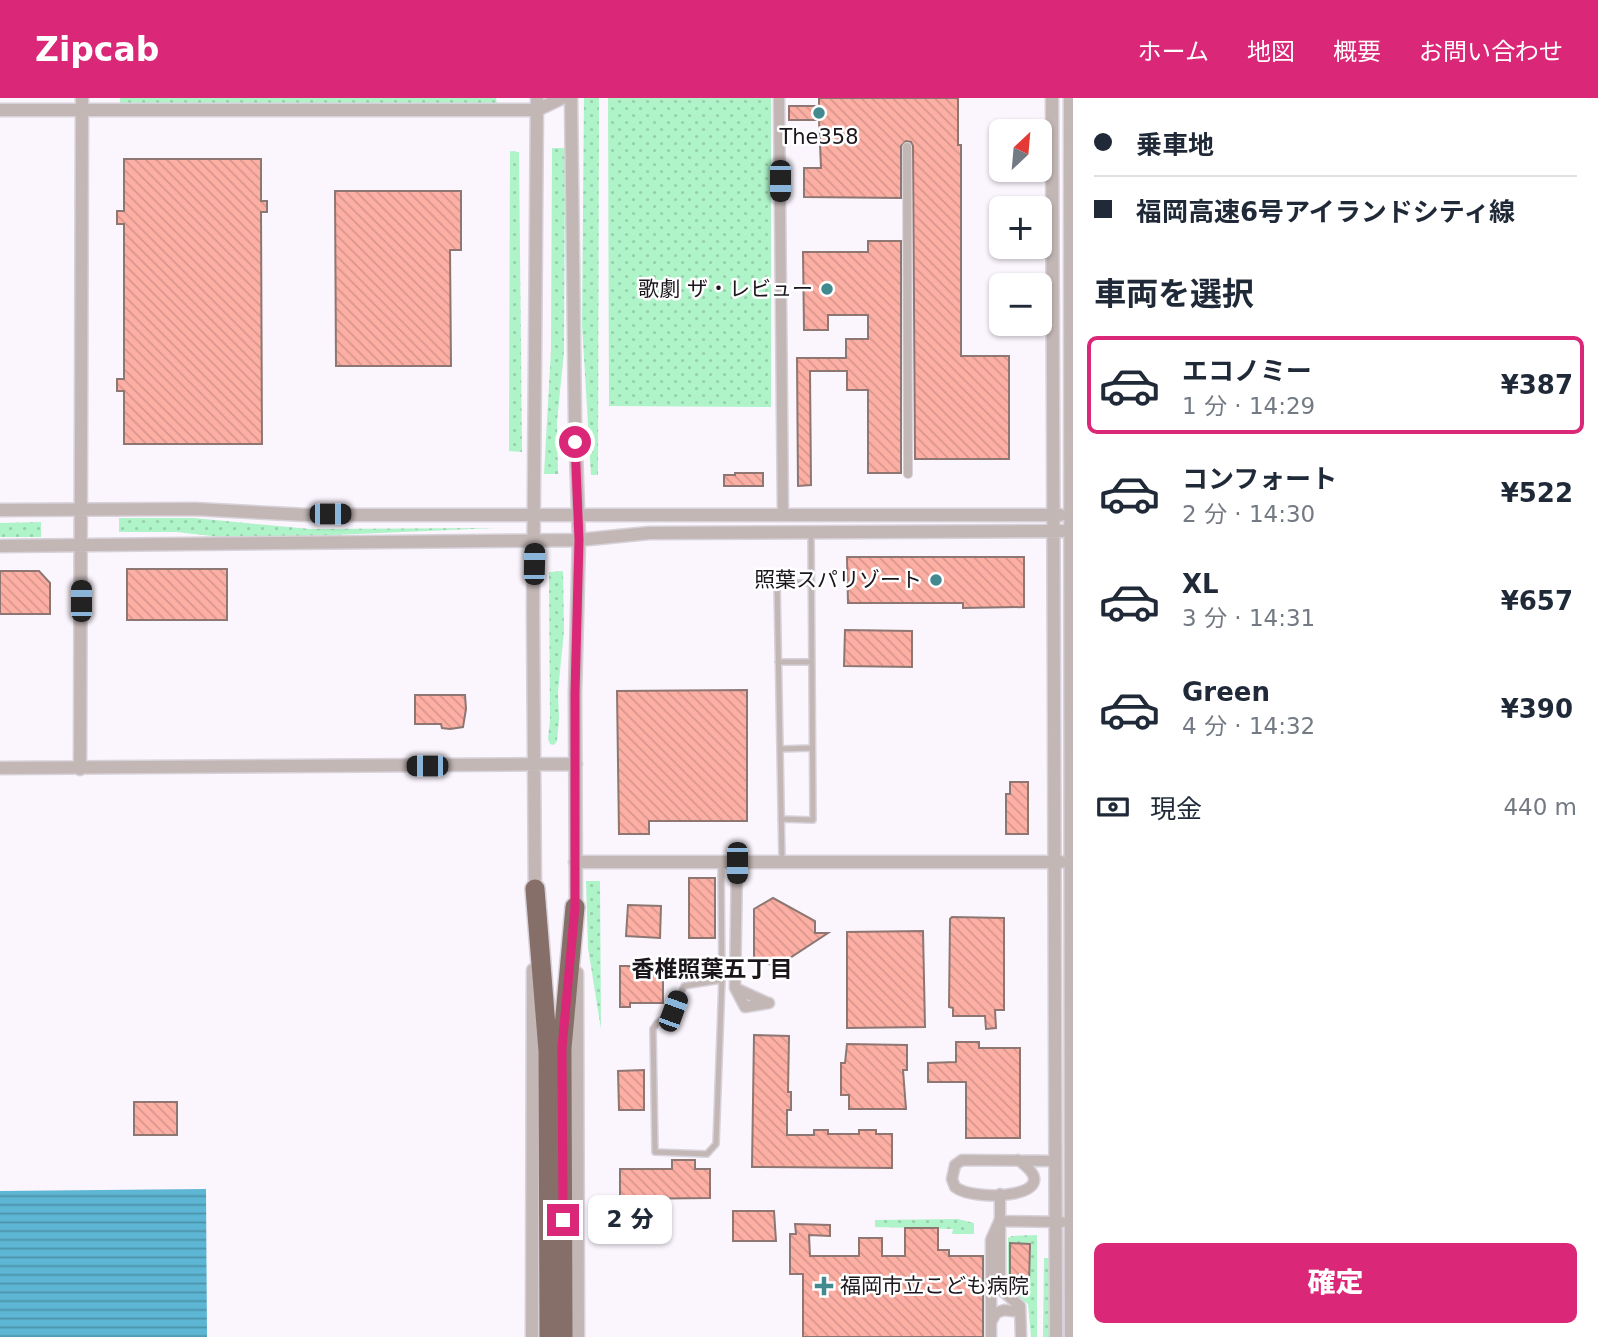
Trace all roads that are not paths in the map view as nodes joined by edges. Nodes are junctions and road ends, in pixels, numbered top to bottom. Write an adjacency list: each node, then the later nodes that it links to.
1 (562, 98): 7 (street)
2 (571, 98): 14 (street)
3 (779, 98): 15 (street)
4 (1052, 98): 16 (street)
5 (1070, 98): 17 (street)
6 (82, 104): 7 (street); 8 (street); 12 (street)
7 (537, 104): 13 (street)
8 (0, 110)
9 (907, 146): 10 (street)
10 (908, 474)
11 (0, 510): 12 (street)
12 (82, 510): 13 (street); 23 (street)
13 (535, 513): 14 (street); 21 (street)
14 (578, 514): 15 (street); 22 (street)
15 (783, 515): 16 (street)
16 (1054, 515): 17 (street); 19 (street)
17 (1072, 515): 18 (street)
18 (1072, 530): 19 (street); 37 (street)
19 (1055, 531): 20 (street); 36 (street)
20 (811, 533): 22 (street); 25 (lane)
21 (535, 539): 22 (street); 23 (street); 31 (street)
22 (579, 540): 30 (street)
23 (81, 545): 24 (street); 33 (street)
24 (0, 546)
25 (811, 583): 26 (lane); 27 (lane)
26 (778, 662): 27 (lane); 29 (lane)
27 (811, 662): 28 (lane)
28 (812, 748): 29 (lane); 34 (lane)
29 (780, 749): 34 (lane)
30 (576, 764): 31 (street); 35 (street)
31 (533, 765): 33 (street); 41 (street)
32 (0, 768): 33 (street)
33 (80, 769)
34 (781, 819): 40 (lane)
35 (575, 862): 38 (street); 42 (street)
36 (1055, 862): 37 (street); 40 (street); 47 (street)
37 (1072, 862): 51 (street)
38 (721, 863): 39 (street); 43 (lane)
39 (737, 863): 40 (street); 44 (street)
40 (782, 863)
41 (535, 889): 45 (highway); 55 (street)
42 (575, 907): 45 (highway); 58 (street)
43 (722, 980): 43 (lane)
44 (736, 988)
45 (555, 1049): 52 (highway)
46 (1018, 1160): 47 (street); 48 (street); 48 (street)
47 (1054, 1161): 50 (street)
48 (1000, 1194): 49 (street)
49 (999, 1221): 50 (street); 53 (street); 54 (street)
50 (1056, 1222): 51 (street); 61 (street)
51 (1071, 1222): 62 (street)
52 (556, 1244): 56 (highway); 57 (highway)
53 (1020, 1312): 54 (street); 60 (street)
54 (990, 1322): 59 (street)
55 (532, 1337)
56 (549, 1337)
57 (564, 1337)
58 (578, 1337)
59 (991, 1337)
60 (1021, 1337)
61 (1056, 1337)
62 (1071, 1337)

